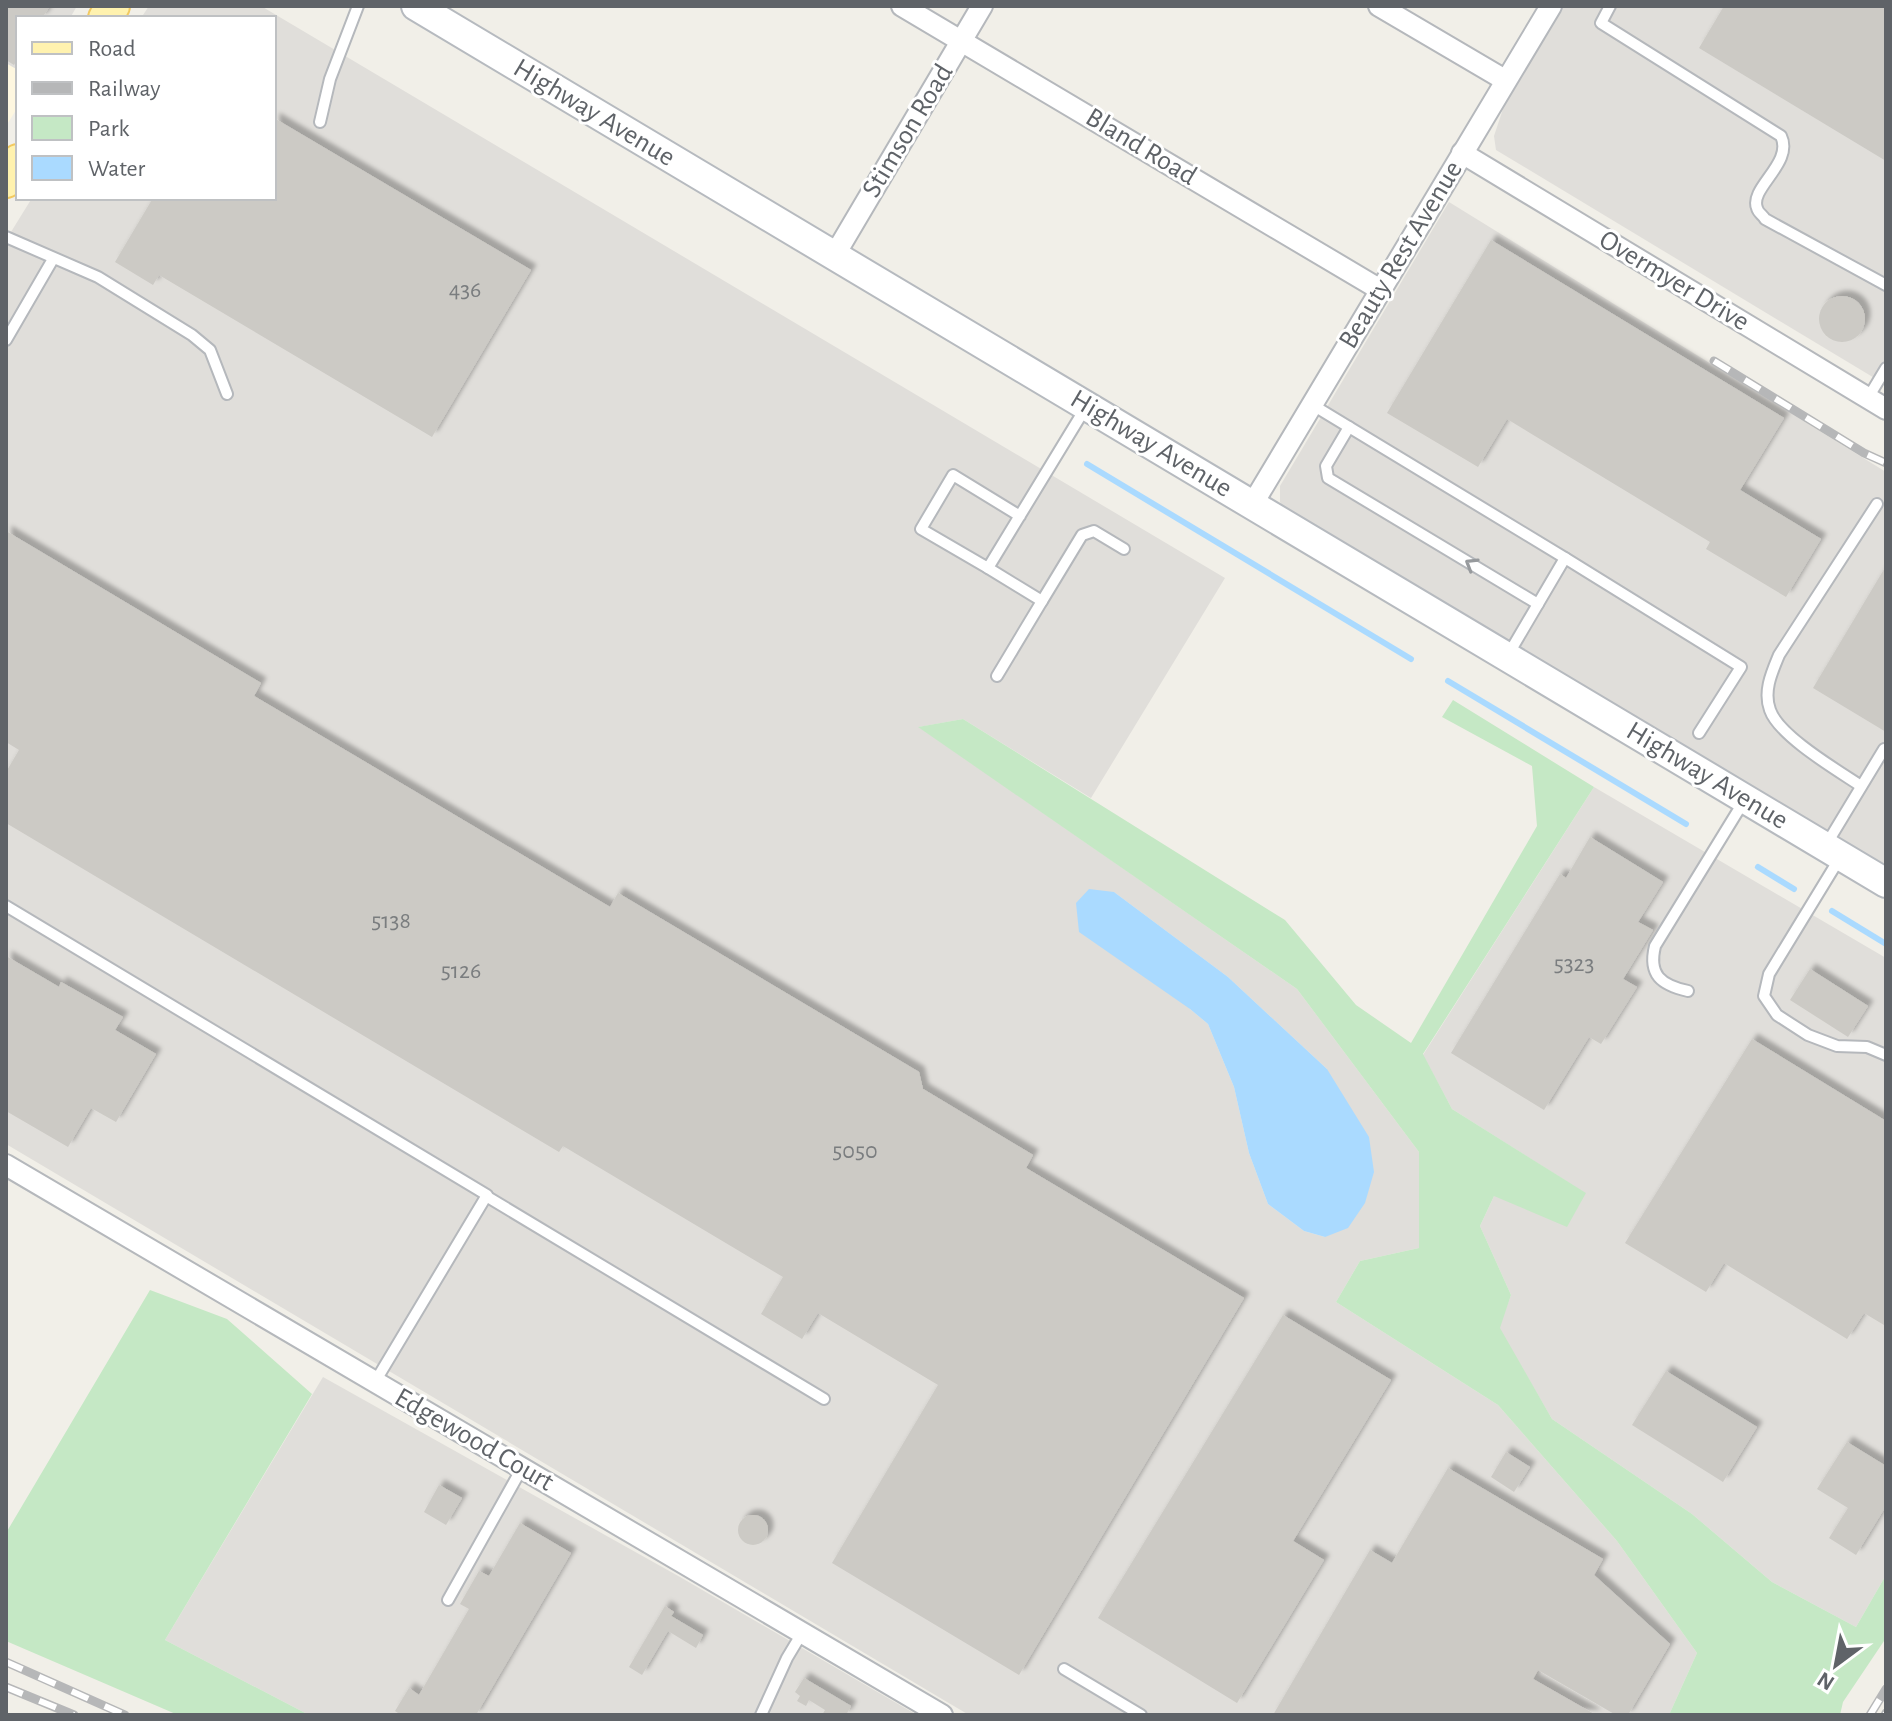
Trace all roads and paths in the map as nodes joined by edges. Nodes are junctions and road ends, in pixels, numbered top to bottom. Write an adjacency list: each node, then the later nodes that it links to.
1 (358, 6): 10 (lane)
2 (416, 6): 13 (street, Highway Avenue)
3 (902, 6): 8 (street, Bland Road)
4 (982, 6): 8 (street, Stimson Road)
5 (1379, 6): 9 (street)
6 (1551, 6): 9 (street, Beauty Rest Avenue)
7 (1610, 6): 15 (lane)
8 (961, 41): 13 (street, Stimson Road); 16 (street, Bland Road)
9 (1505, 80): 11 (street, Beauty Rest Avenue)
10 (320, 122)
11 (1462, 153): 16 (street, Beauty Rest Avenue); 20 (street, Overmyer Drive)
12 (6, 237): 14 (lane)
13 (834, 256): 22 (street, Highway Avenue)
14 (53, 259): 17 (lane); 19 (lane)
15 (1886, 285)
16 (1379, 289): 21 (street, Beauty Rest Avenue)
17 (6, 340)
18 (1886, 368): 20 (lane)
19 (227, 394)
20 (1868, 398): 23 (street, Overmyer Drive)
21 (1311, 404): 24 (lane); 26 (street, Beauty Rest Avenue)
22 (1087, 405): 26 (street, Highway Avenue); 27 (lane)
23 (1886, 409)
24 (1349, 427): 29 (lane); 32 (lane, one-way to 24)
25 (1877, 504): 37 (lane)
26 (1252, 505): 33 (street, Highway Avenue)
27 (1020, 516): 30 (lane); 30 (lane)
28 (1124, 549): 31 (lane)
29 (1565, 558): 32 (lane); 35 (lane)
30 (988, 568): 31 (lane)
31 (1042, 601): 34 (lane)
32 (1538, 604): 33 (lane)
33 (1507, 656): 38 (street, Highway Avenue)
34 (997, 676)
35 (1699, 733)
36 (1884, 749): 37 (lane)
37 (1861, 786): 39 (lane)
38 (1745, 799): 39 (street, Highway Avenue); 42 (lane)
39 (1833, 851): 40 (street, Highway Avenue); 43 (lane)
40 (1886, 883)
41 (6, 906): 45 (lane)
42 (1688, 991)
43 (1886, 1055)
44 (6, 1165): 46 (street, Edgewood Court)
45 (486, 1196): 46 (lane); 47 (lane)
46 (375, 1382): 48 (street, Edgewood Court)
47 (824, 1399)
48 (522, 1468): 49 (lane); 50 (street, Edgewood Court)
49 (448, 1600)
50 (802, 1633): 52 (lane); 53 (street, Edgewood Court)
51 (1064, 1669): 54 (lane)
52 (761, 1715)
53 (942, 1715)
54 (1141, 1715)

